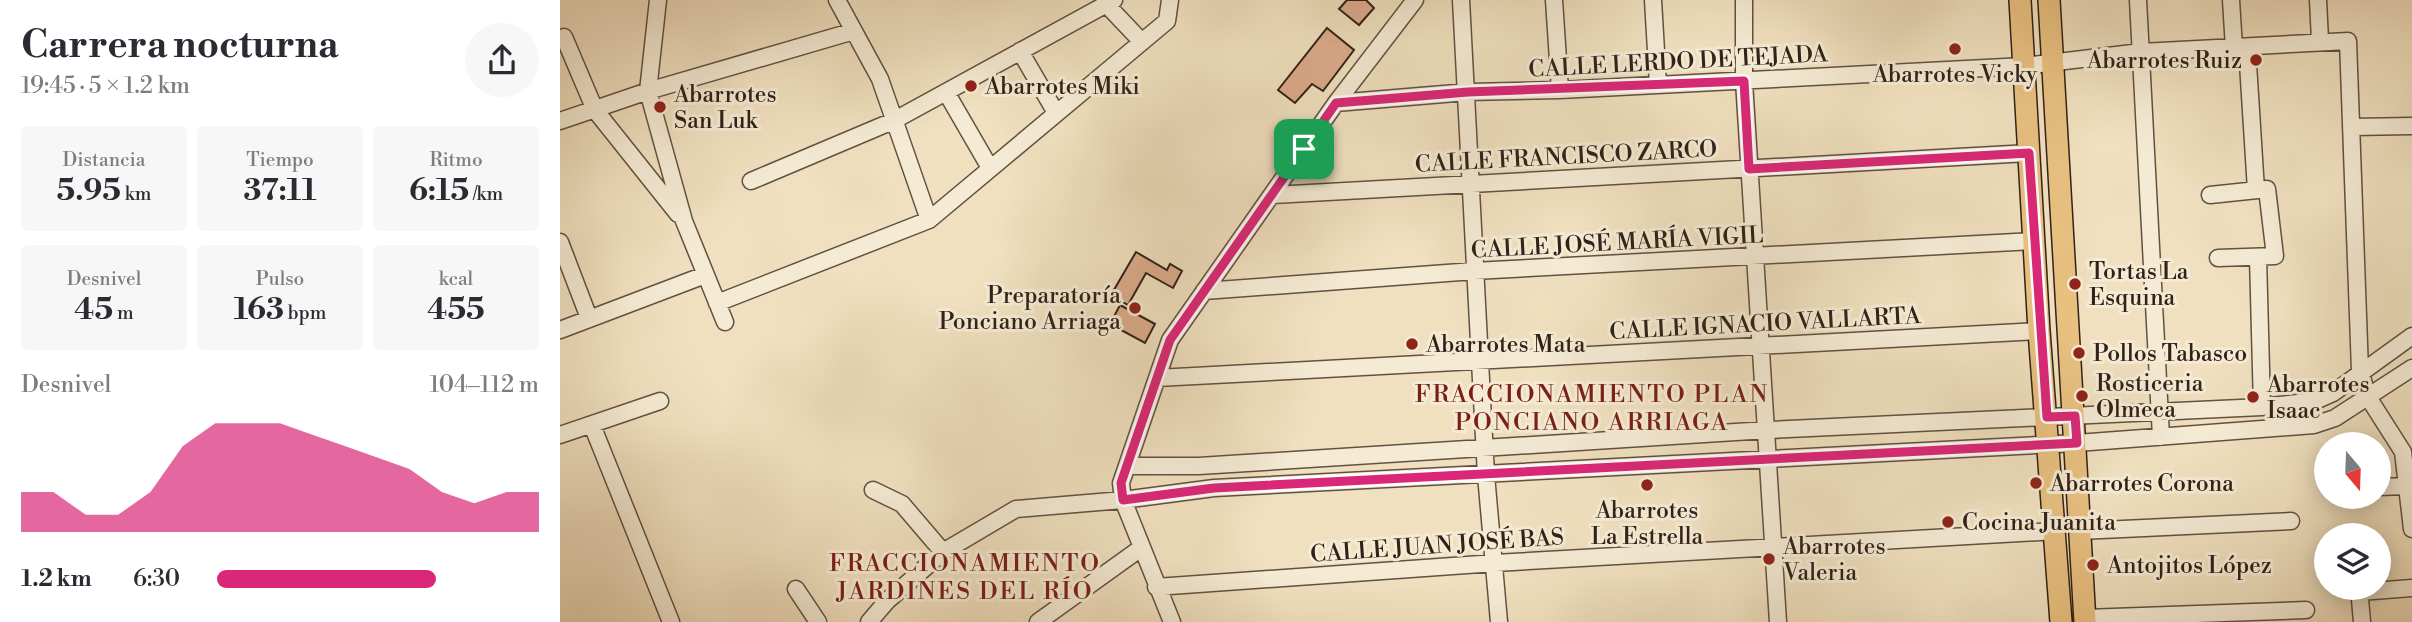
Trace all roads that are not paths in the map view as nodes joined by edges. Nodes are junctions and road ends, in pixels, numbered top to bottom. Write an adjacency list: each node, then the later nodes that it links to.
1 (673, 0): 15 (street)
2 (837, 0): 16 (street)
3 (1170, 0): 19 (street)
4 (1415, 0): 31 (street)
5 (1461, 0): 30 (street)
6 (1554, 0): 27 (street)
7 (1653, 0): 26 (street)
8 (1744, 0): 25 (street)
9 (2020, 0): 24 (main road)
10 (2049, 0): 23 (main road)
11 (2138, 0): 22 (street)
12 (2231, 0): 20 (street)
13 (2318, 0): 18 (street)
14 (1110, 2): 19 (street); 21 (street)
15 (657, 4): 28 (street)
16 (854, 31): 28 (street); 35 (street)
17 (564, 37): 32 (street)
18 (2320, 40): 20 (street, CALLE LERDO DE TEJADA); 37 (street, CALLE LERDO DE TEJADA)
19 (1142, 42): 33 (street)
20 (2240, 48): 22 (street, CALLE LERDO DE TEJADA); 43 (street)
21 (1020, 51): 29 (street); 33 (street)
22 (2141, 52): 23 (street, CALLE LERDO DE TEJADA); 70 (street)
23 (2054, 63): 24 (street, CALLE LERDO DE TEJADA); 71 (main road)
24 (2024, 66): 25 (street, CALLE LERDO DE TEJADA); 38 (main road)
25 (1744, 81): 26 (street, CALLE LERDO DE TEJADA); 40 (street)
26 (1658, 85): 27 (street, CALLE LERDO DE TEJADA)
27 (1560, 90): 30 (street, CALLE LERDO DE TEJADA)
28 (648, 91): 32 (street); 47 (street)
29 (946, 92): 35 (street); 39 (street)
30 (1468, 92): 31 (street, CALLE LERDO DE TEJADA); 42 (street)
31 (1336, 103): 44 (street)
32 (595, 110): 34 (street); 47 (street)
33 (1056, 113): 39 (street)
34 (560, 121)
35 (894, 121): 41 (street); 46 (street)
36 (2412, 126): 37 (street)
37 (2352, 127): 65 (street)
38 (2029, 153): 40 (street, CALLE FRANCISCO ZARCO); 48 (main road)
39 (990, 168): 46 (street)
40 (1749, 169): 42 (street, CALLE FRANCISCO ZARCO); 51 (street)
41 (751, 181)
42 (1472, 183): 44 (street, CALLE FRANCISCO ZARCO); 53 (street)
43 (2262, 190): 45 (street); 50 (street)
44 (1273, 195): 55 (street)
45 (2210, 195)
46 (929, 220): 56 (street)
47 (684, 221): 54 (street)
48 (2034, 241): 51 (street, CALLE JOSÉ MARÍA VIGIL); 60 (main road)
49 (561, 242): 57 (street)
50 (2267, 256): 52 (street); 69 (street)
51 (1754, 258): 53 (street, CALLE JOSÉ MARÍA VIGIL); 62 (street)
52 (2218, 258)
53 (1474, 271): 55 (street, CALLE JOSÉ MARÍA VIGIL); 63 (street)
54 (705, 275): 56 (street); 57 (street)
55 (1204, 291): 66 (street)
56 (717, 303): 58 (street)
57 (589, 318): 59 (street)
58 (725, 322)
59 (560, 330)
60 (2039, 331): 62 (street, CALLE IGNACIO VALLARTA); 72 (main road)
61 (2412, 336): 65 (street)
62 (1759, 347): 63 (street, CALLE IGNACIO VALLARTA); 74 (street)
63 (1479, 359): 66 (street, CALLE IGNACIO VALLARTA); 79 (street)
64 (2412, 368): 67 (street)
65 (2360, 371): 67 (street); 69 (street)
66 (1157, 378): 81 (street)
67 (2368, 397): 76 (street); 84 (street)
68 (660, 401): 73 (street)
69 (2262, 407): 70 (street)
70 (2160, 411): 71 (street); 76 (street)
71 (2075, 416): 72 (street); 77 (main road)
72 (2047, 417): 74 (street); 78 (main road)
73 (592, 425): 75 (street); 104 (street)
74 (1767, 430): 79 (street); 80 (street)
75 (560, 435)
76 (2161, 437): 77 (street)
77 (2077, 443): 78 (street); 92 (main road)
78 (2049, 444): 80 (street); 91 (main road)
79 (1485, 447): 82 (street); 83 (street)
80 (1767, 461): 83 (street); 94 (street)
81 (1127, 466): 82 (street); 88 (street)
82 (1199, 466): 86 (street)
83 (1486, 475): 86 (street); 96 (street)
84 (2406, 486): 85 (street); 90 (street)
85 (2391, 487)
86 (1214, 488): 88 (street)
87 (873, 490): 95 (street)
88 (1123, 500): 93 (street); 95 (street)
89 (2291, 521): 92 (street)
90 (2412, 529)
91 (2056, 531): 94 (street, CALLE JUAN JOSÉ BAS); 111 (main road)
92 (2080, 531): 103 (main road)
93 (1141, 548): 97 (street); 107 (street)
94 (1774, 548): 96 (street, CALLE JUAN JOSÉ BAS); 110 (street)
95 (943, 552): 106 (street)
96 (1495, 563): 97 (street, CALLE JUAN JOSÉ BAS); 109 (street)
97 (1156, 587): 108 (street)
98 (2412, 588): 100 (street)
99 (796, 589): 105 (street)
100 (2391, 589)
101 (2361, 600): 112 (street)
102 (2306, 610): 103 (street)
103 (2085, 620)
104 (671, 622)
105 (818, 622)
106 (869, 622)
107 (1038, 622)
108 (1172, 622)
109 (1499, 622)
110 (1778, 622)
111 (2061, 622)
112 (2362, 622)

